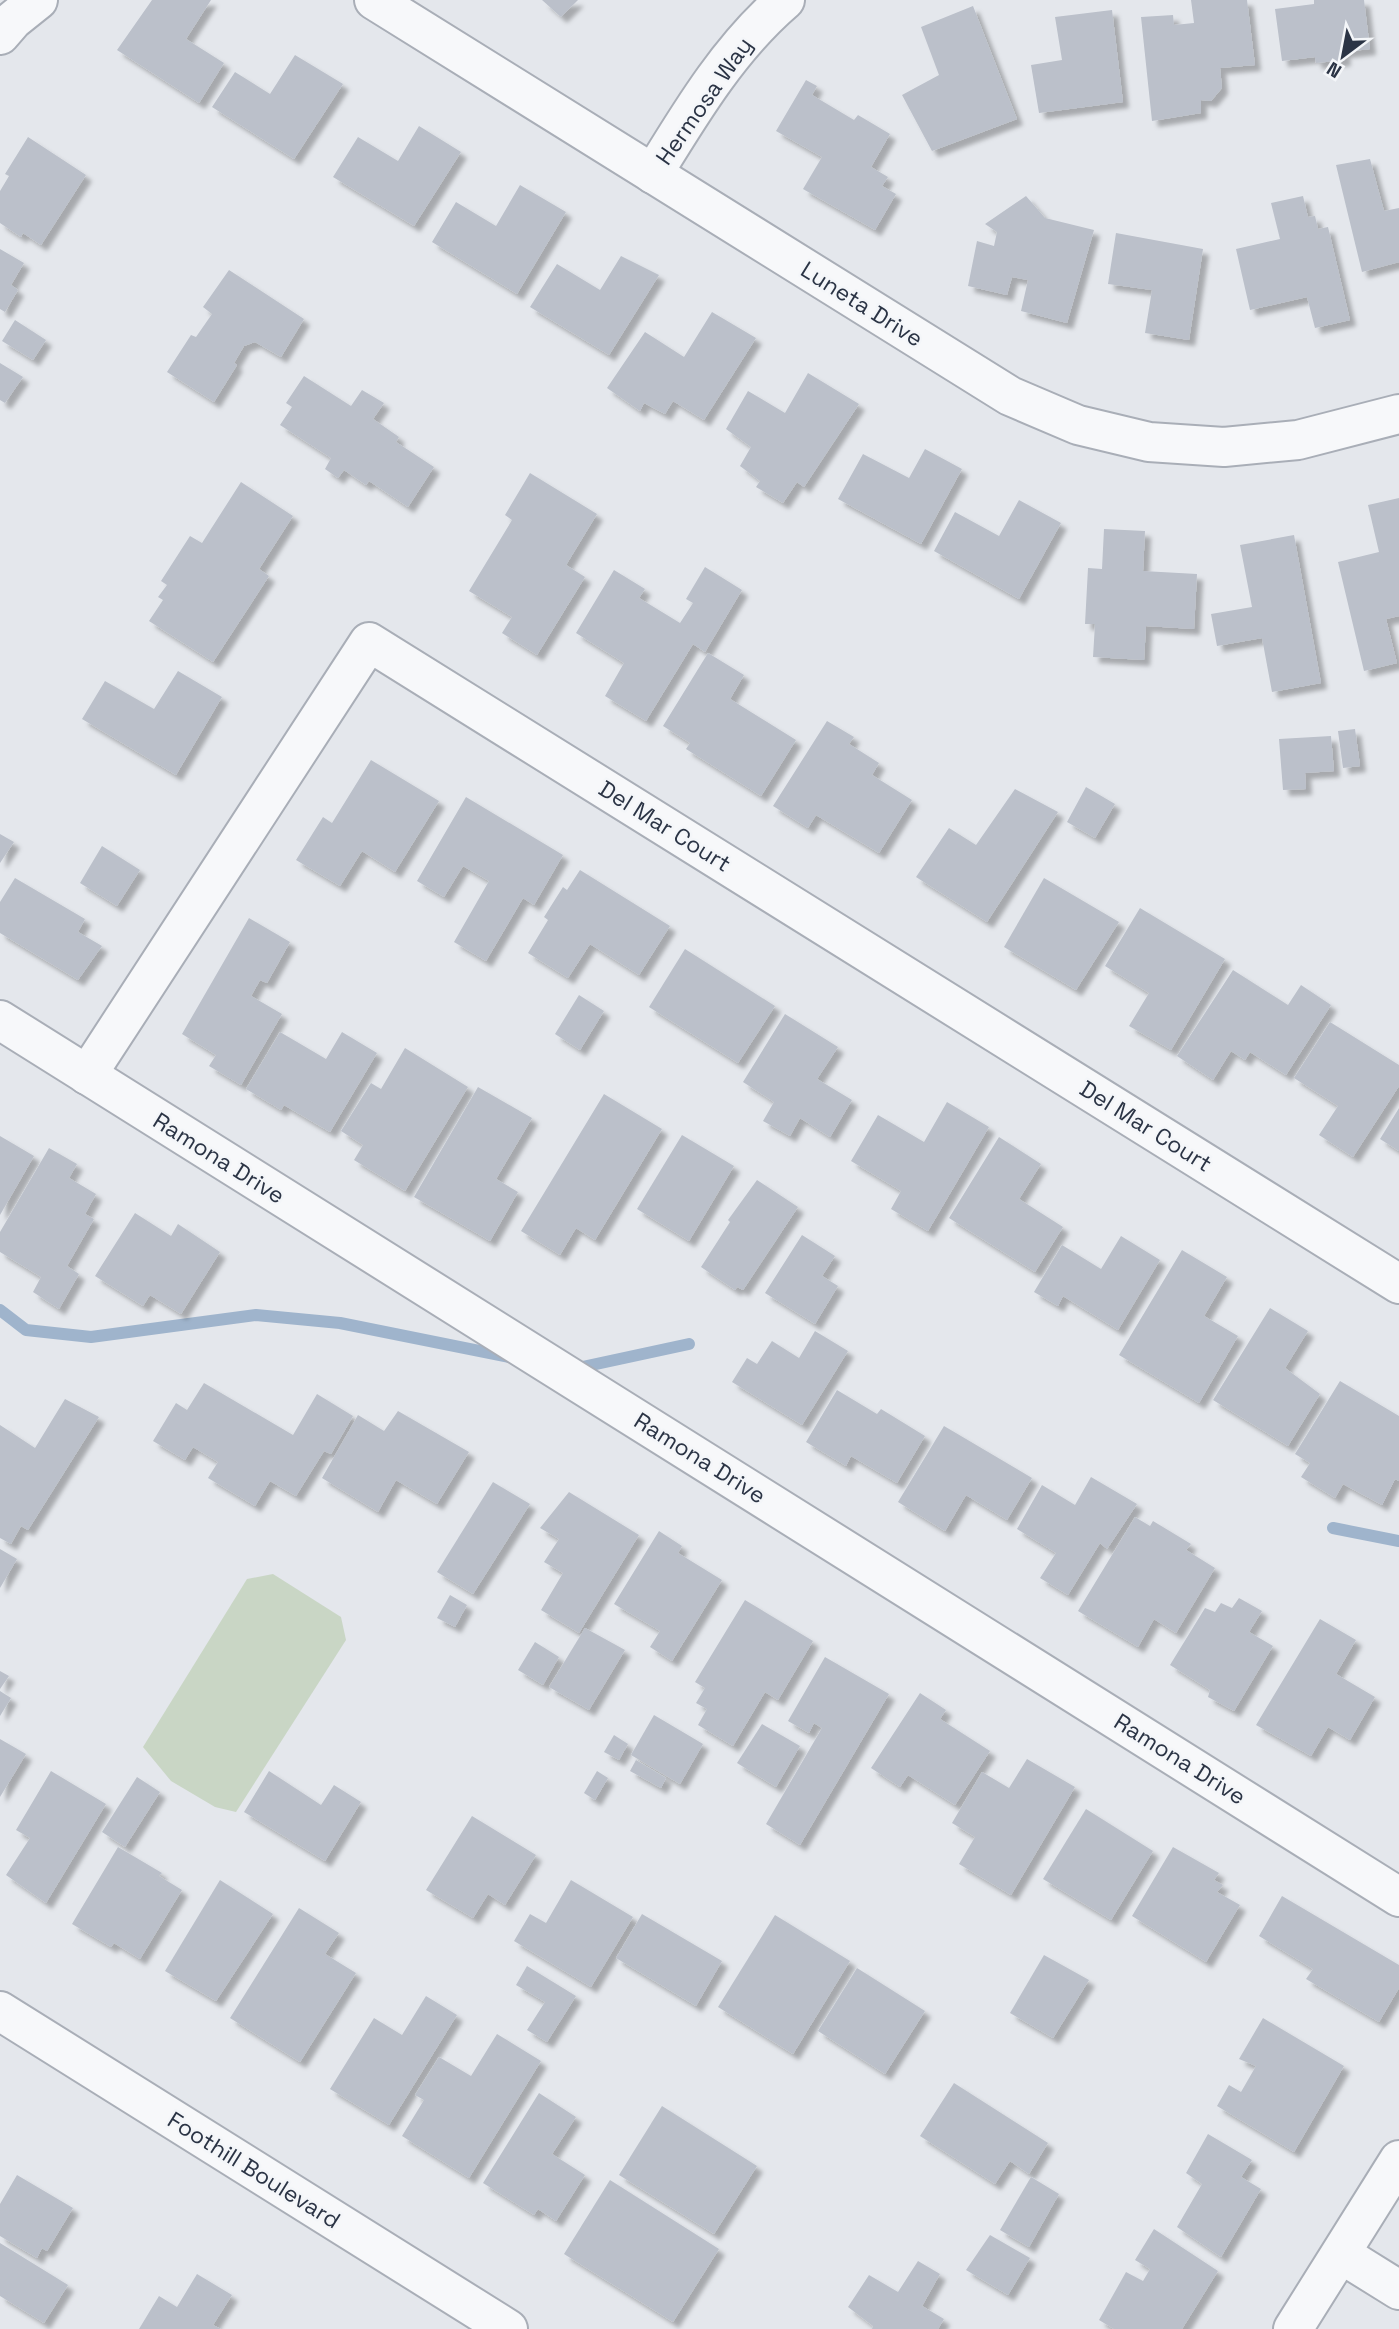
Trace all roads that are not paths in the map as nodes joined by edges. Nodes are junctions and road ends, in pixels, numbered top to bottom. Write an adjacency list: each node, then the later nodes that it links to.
1 (38, 0): 4 (street)
2 (374, 0): 5 (street, Luneta Drive)
3 (785, 0): 5 (street, Hermosa Way)
4 (0, 35)
5 (653, 174): 6 (street, Luneta Drive)
6 (1399, 414)
7 (0, 1020): 8 (street, Ramona Drive)
8 (87, 1075): 9 (street, Del Mar Court); 10 (street, Ramona Drive)
9 (1399, 1283)
10 (1399, 1897)
11 (0, 2011): 15 (street, Foothill Boulevard)
12 (1399, 2161): 13 (street)
13 (1340, 2254): 14 (street); 16 (street)
14 (1399, 2290)
15 (508, 2329)
16 (1293, 2329)

